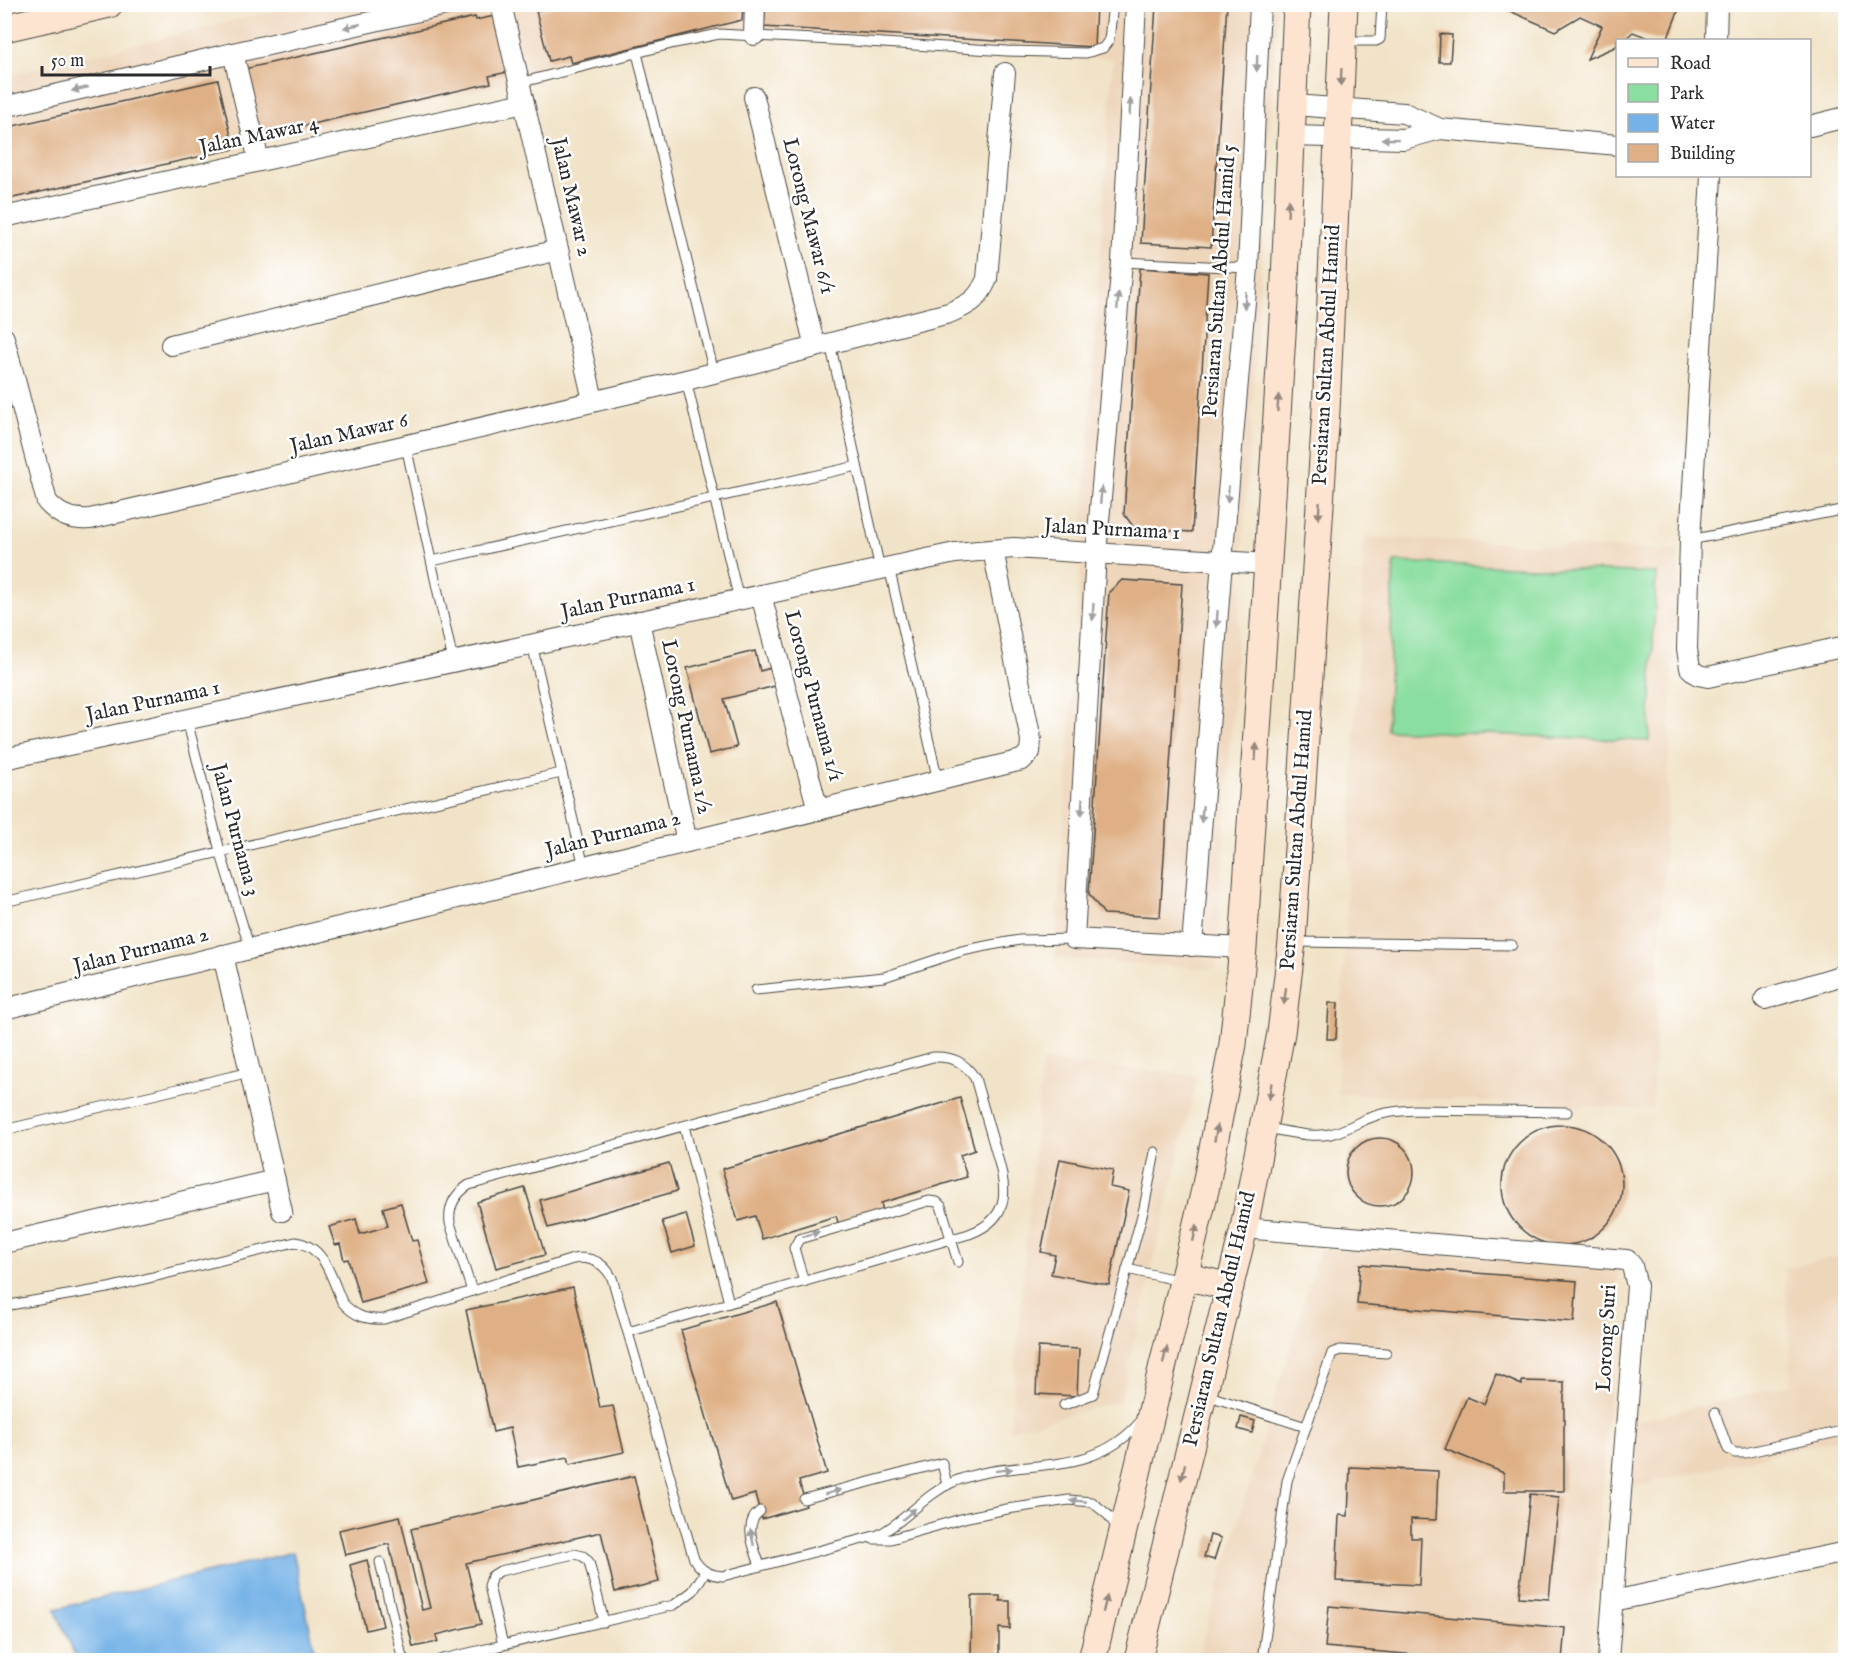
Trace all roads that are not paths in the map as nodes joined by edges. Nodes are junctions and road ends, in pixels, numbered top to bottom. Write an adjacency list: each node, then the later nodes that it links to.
1 (109, 4): 12 (main road)
2 (450, 4): 16 (street, one-way to 16)
3 (501, 4): 19 (street, Jalan Mawar 2)
4 (755, 4): 13 (street)
5 (1113, 4): 13 (lane)
6 (1136, 4): 35 (street, one-way to 6)
7 (1260, 4): 36 (street, Persiaran Sultan Abdul Hamid 5, one-way to 36)
8 (1297, 4): 22 (main road, Persiaran Sultan Abdul Hamid)
9 (1344, 4): 15 (main road, Persiaran Sultan Abdul Hamid)
10 (1382, 4): 15 (lane)
11 (1717, 4): 14 (street)
12 (4, 28)
13 (754, 35): 17 (lane)
14 (1716, 39)
15 (1343, 41): 24 (main road, Persiaran Sultan Abdul Hamid, one-way to 24)
16 (233, 52): 23 (street, one-way to 23); 31 (street)
17 (638, 52): 19 (lane); 40 (lane)
18 (1005, 73): 39 (street, Jalan Mawar 6)
19 (519, 83): 21 (street, Jalan Mawar 2)
20 (754, 97): 39 (street, Lorong Mawar 6/1)
21 (524, 103): 31 (street, Jalan Mawar 4); 34 (street, Jalan Mawar 2)
22 (1293, 105): 24 (street); 28 (main road, Persiaran Sultan Abdul Hamid)
23 (4, 107)
24 (1340, 108): 27 (street); 29 (main road, Persiaran Sultan Abdul Hamid)
25 (1845, 117): 26 (street)
26 (1811, 126)
27 (1440, 129): 29 (street, one-way to 29); 30 (street)
28 (1291, 136): 29 (street); 52 (main road, Persiaran Sultan Abdul Hamid, one-way to 28)
29 (1338, 138): 70 (main road, Persiaran Sultan Abdul Hamid, one-way to 70)
30 (1616, 145)
31 (259, 161): 33 (street, Jalan Mawar 4)
32 (1711, 177): 47 (street)
33 (4, 217)
34 (558, 250): 38 (street); 42 (street, Jalan Mawar 2)
35 (1122, 262): 36 (lane); 49 (street, one-way to 35)
36 (1248, 268): 51 (street, Persiaran Sultan Abdul Hamid 5, one-way to 51)
37 (4, 338): 43 (street, Jalan Mawar 6)
38 (171, 345)
39 (823, 345): 40 (street, Jalan Mawar 6); 44 (lane)
40 (714, 373): 41 (street, Jalan Mawar 6)
41 (686, 380): 42 (street, Jalan Mawar 6); 45 (lane)
42 (593, 400): 43 (street, Jalan Mawar 6)
43 (406, 446): 50 (lane)
44 (857, 466): 45 (lane); 53 (lane)
45 (715, 498): 50 (lane); 55 (lane)
46 (1845, 509): 47 (lane)
47 (1690, 540): 58 (street)
48 (993, 550): 49 (street, Jalan Purnama 1); 53 (street, Jalan Purnama 1); 63 (street, Jalan Purnama 2)
49 (1096, 554): 51 (street, Jalan Purnama 1); 69 (street, one-way to 69)
50 (432, 561): 59 (lane)
51 (1222, 561): 52 (street, Jalan Purnama 1); 72 (street, Persiaran Sultan Abdul Hamid 5, one-way to 72)
52 (1268, 564): 73 (main road, Persiaran Sultan Abdul Hamid, one-way to 52)
53 (884, 568): 54 (street, Jalan Purnama 1); 63 (lane)
54 (761, 595): 55 (street, Jalan Purnama 1); 64 (street, Lorong Purnama 1/1)
55 (739, 600): 56 (street, Jalan Purnama 1)
56 (639, 621): 57 (street, Jalan Purnama 1); 65 (street, Lorong Purnama 1/2)
57 (532, 644): 59 (street, Jalan Purnama 1); 62 (lane)
58 (1845, 646)
59 (453, 661): 60 (street, Jalan Purnama 1)
60 (187, 720): 61 (street, Jalan Purnama 1); 66 (lane, Jalan Purnama 3)
61 (4, 759)
62 (561, 773): 66 (lane); 67 (lane)
63 (938, 781): 64 (street, Jalan Purnama 2)
64 (818, 810): 65 (street, Jalan Purnama 2)
65 (687, 842): 67 (street, Jalan Purnama 2)
66 (220, 851): 68 (lane); 74 (lane, Jalan Purnama 3)
67 (584, 867): 74 (street, Jalan Purnama 2)
68 (4, 902)
69 (1074, 939): 72 (street); 77 (lane)
70 (1292, 942): 71 (lane); 83 (main road, Persiaran Sultan Abdul Hamid, one-way to 83)
71 (1512, 945)
72 (1192, 946): 73 (street)
73 (1243, 948): 93 (main road, Persiaran Sultan Abdul Hamid, one-way to 73)
74 (250, 949): 75 (street, Jalan Purnama 2)
75 (223, 955): 79 (street, Jalan Purnama 2); 80 (street)
76 (1845, 974): 78 (street)
77 (756, 990)
78 (1764, 999)
79 (6, 1002)
80 (250, 1072): 84 (lane); 86 (street)
81 (1567, 1112): 83 (lane)
82 (684, 1126): 89 (lane); 96 (lane); 97 (lane)
83 (1263, 1128): 88 (main road, Persiaran Sultan Abdul Hamid)
84 (4, 1130)
85 (1155, 1152): 92 (lane)
86 (275, 1180): 87 (street); 90 (street)
87 (282, 1211)
88 (1244, 1228): 95 (main road, Persiaran Sultan Abdul Hamid); 116 (street, Lorong Suri)
89 (951, 1240): 91 (lane); 94 (lane); 94 (lane, one-way to 89)
90 (4, 1243)
91 (958, 1262)
92 (1127, 1269): 93 (lane); 103 (lane)
93 (1184, 1279): 95 (main road); 101 (main road, Persiaran Sultan Abdul Hamid, one-way to 93)
94 (804, 1282): 97 (lane)
95 (1230, 1287): 102 (main road, Persiaran Sultan Abdul Hamid)
96 (472, 1292): 98 (lane); 99 (lane)
97 (729, 1303): 99 (lane)
98 (4, 1306)
99 (628, 1332): 115 (lane)
100 (1386, 1353): 105 (lane)
101 (1156, 1392): 107 (lane, one-way to 101); 110 (main road, Persiaran Sultan Abdul Hamid)
102 (1202, 1394): 105 (lane); 122 (main road, Persiaran Sultan Abdul Hamid, one-way to 122)
103 (1064, 1405)
104 (1715, 1413): 106 (lane)
105 (1306, 1427): 123 (lane)
106 (1845, 1430)
107 (947, 1485): 108 (lane, one-way to 107); 111 (lane, one-way to 107)
108 (804, 1499)
109 (760, 1511): 114 (lane, one-way to 109)
110 (1122, 1534): 111 (lane, one-way to 111); 121 (main road, Persiaran Sultan Abdul Hamid, one-way to 110)
111 (867, 1539): 114 (lane)
112 (1845, 1552): 116 (street)
113 (380, 1562): 119 (lane)
114 (760, 1566): 115 (lane)
115 (705, 1572): 117 (lane)
116 (1613, 1601): 124 (street, Lorong Suri)
117 (603, 1622): 118 (lane); 118 (lane)
118 (503, 1645): 120 (lane)
119 (406, 1660)
120 (439, 1660)
121 (1092, 1660)
122 (1138, 1660)
123 (1262, 1660)
124 (1608, 1660)

